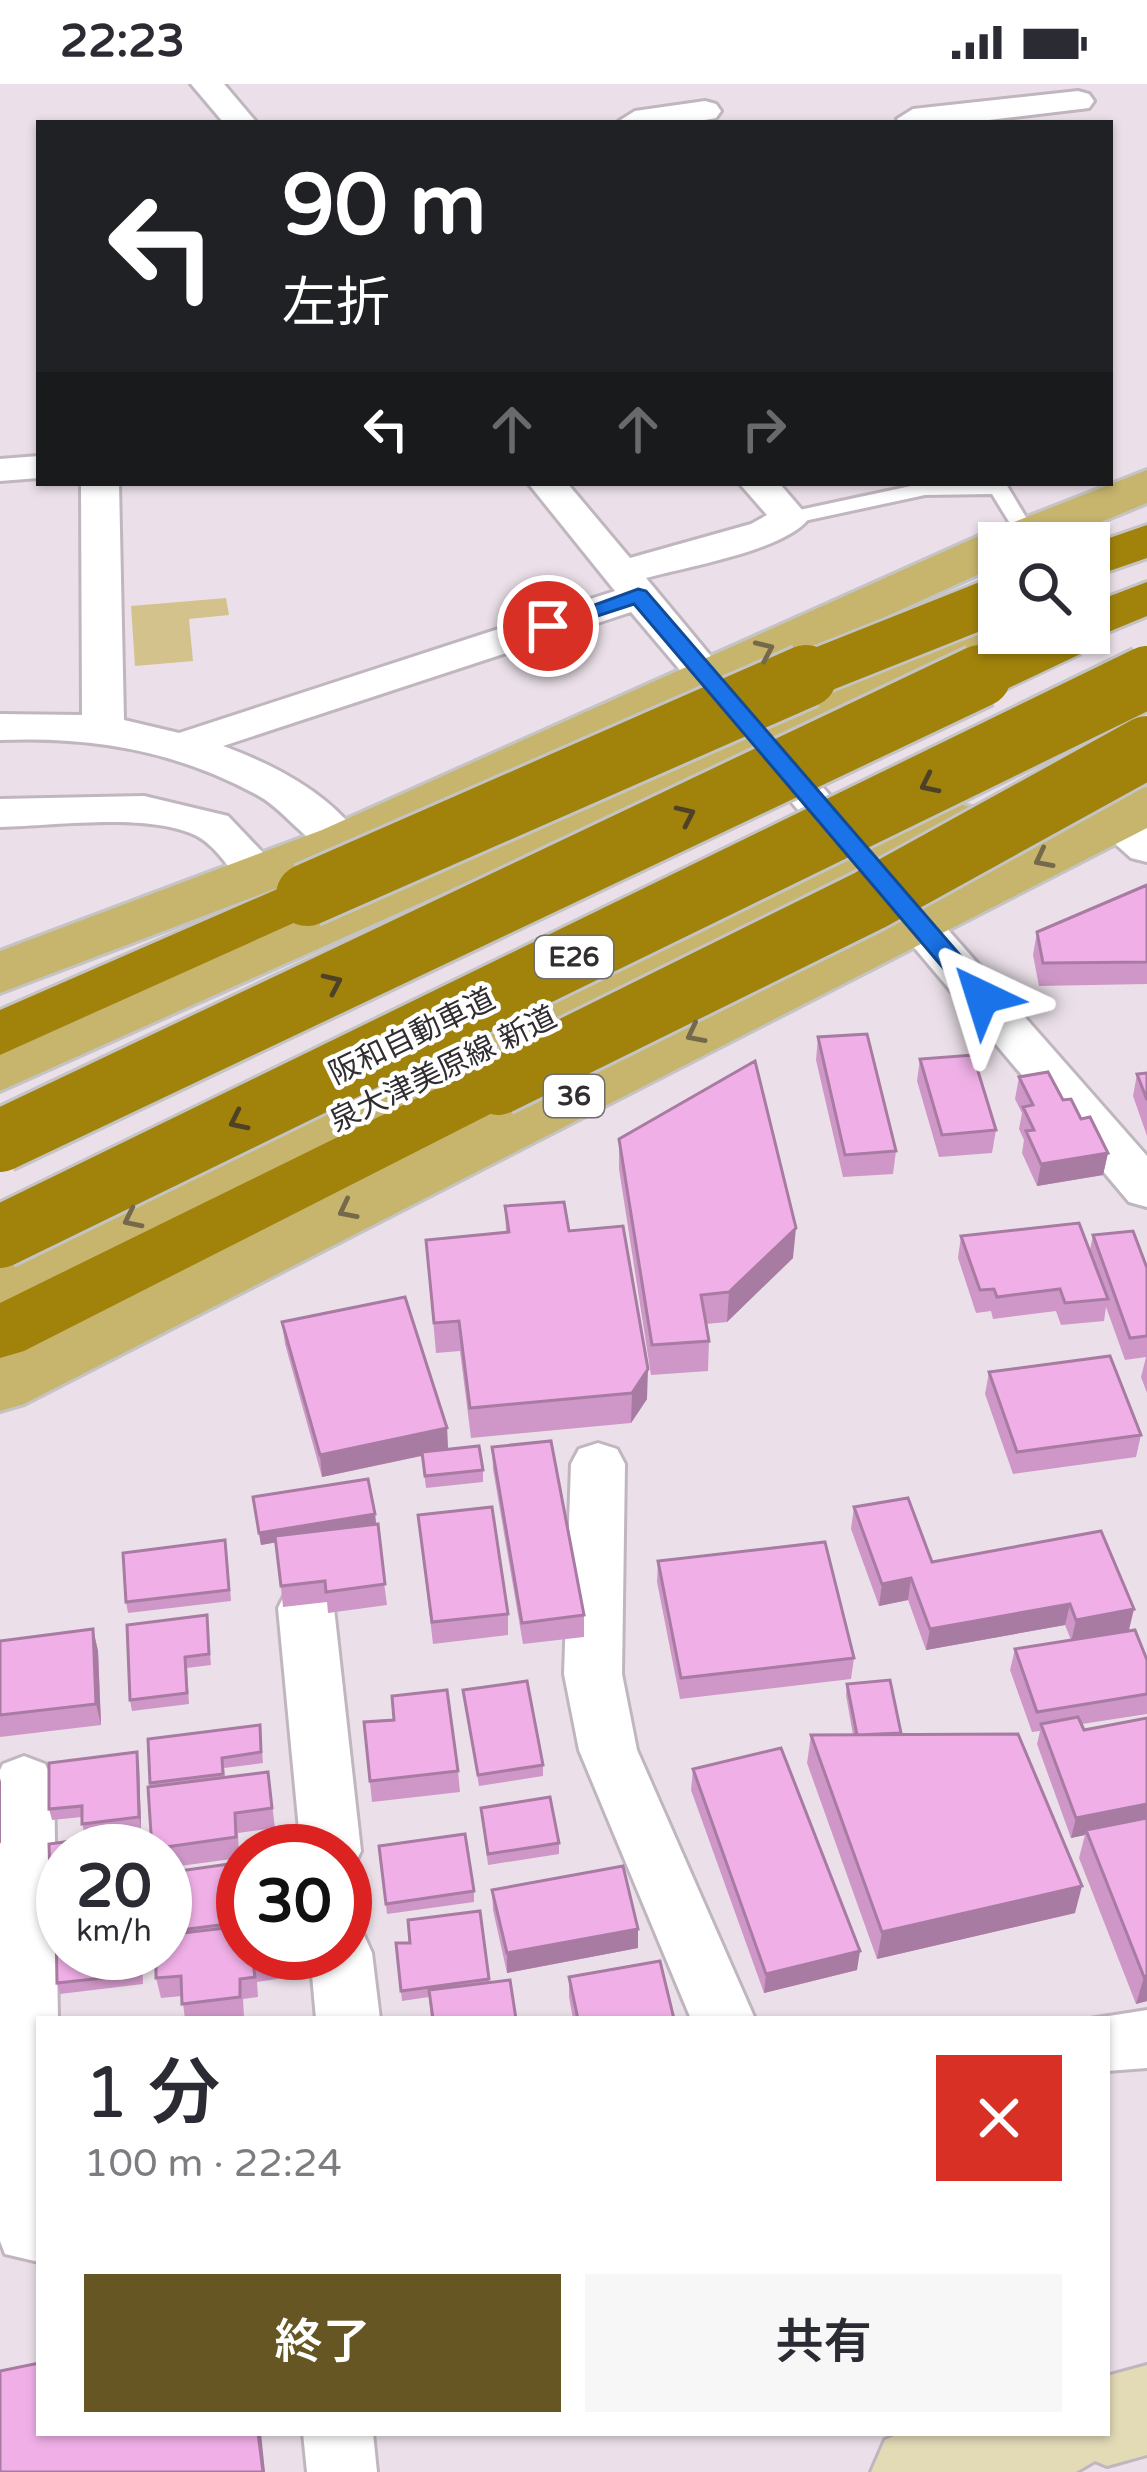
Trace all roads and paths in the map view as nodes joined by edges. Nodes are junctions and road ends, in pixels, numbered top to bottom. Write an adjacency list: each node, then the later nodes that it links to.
1 (207, 84): 5 (street)
2 (1078, 101): 4 (street)
3 (705, 111): 6 (street)
4 (909, 112)
5 (238, 120)
6 (671, 120)
7 (36, 467): 8 (street)
8 (0, 470)
9 (1147, 485): 15 (main road)
10 (100, 486): 29 (street)
11 (549, 486): 20 (street)
12 (761, 486): 13 (street)
13 (790, 518): 14 (lane); 20 (street)
14 (1006, 522)
15 (1056, 522)
16 (1147, 543): 18 (highway); 19 (main road)
17 (978, 555): 26 (main road, one-way to 17)
18 (1110, 556)
19 (1110, 562)
20 (630, 584): 26 (street); 32 (street)
21 (1147, 597): 23 (highway)
22 (978, 607): 38 (highway, bridge)
23 (1110, 614)
24 (978, 626): 31 (main road)
25 (1026, 654): 44 (highway, E26, one-way to 25, bridge)
26 (706, 676): 31 (street); 36 (main road)
27 (1147, 677): 46 (highway, 阪和自動車道 / E26, one-way to 46, bridge)
28 (0, 727): 29 (street)
29 (103, 728): 32 (street)
30 (1147, 733): 37 (main road, 泉大津美原線 新道)
31 (752, 734): 37 (street); 43 (main road)
32 (184, 745): 36 (street)
33 (1147, 747): 48 (highway, bridge)
34 (0, 813): 38 (street)
35 (1136, 825): 39 (main road, 36, one-way to 39)
36 (342, 843): 38 (main road)
37 (868, 865): 39 (street); 47 (main road, 泉大津美原線 新道, one-way to 47)
38 (285, 886): 40 (main road); 41 (highway); 42 (highway)
39 (917, 922): 45 (street); 49 (main road, 36, one-way to 49)
40 (0, 973)
41 (0, 1009)
42 (0, 1034)
43 (0, 1070)
44 (0, 1141)
45 (1147, 1189)
46 (0, 1237)
47 (0, 1282)
48 (0, 1333)
49 (0, 1385)
50 (598, 1464): 56 (street)
51 (306, 1608): 53 (street)
52 (24, 1782): 59 (street)
53 (328, 1824)
54 (344, 1980): 55 (street)
55 (348, 2016)
56 (722, 2016)
57 (1147, 2039): 58 (street)
58 (1110, 2042)
59 (14, 2083): 60 (street)
60 (36, 2230)
61 (1147, 2410): 62 (main road)
62 (1110, 2420)
63 (338, 2436): 65 (street)
64 (1050, 2436): 66 (main road)
65 (342, 2472)
66 (917, 2472)

